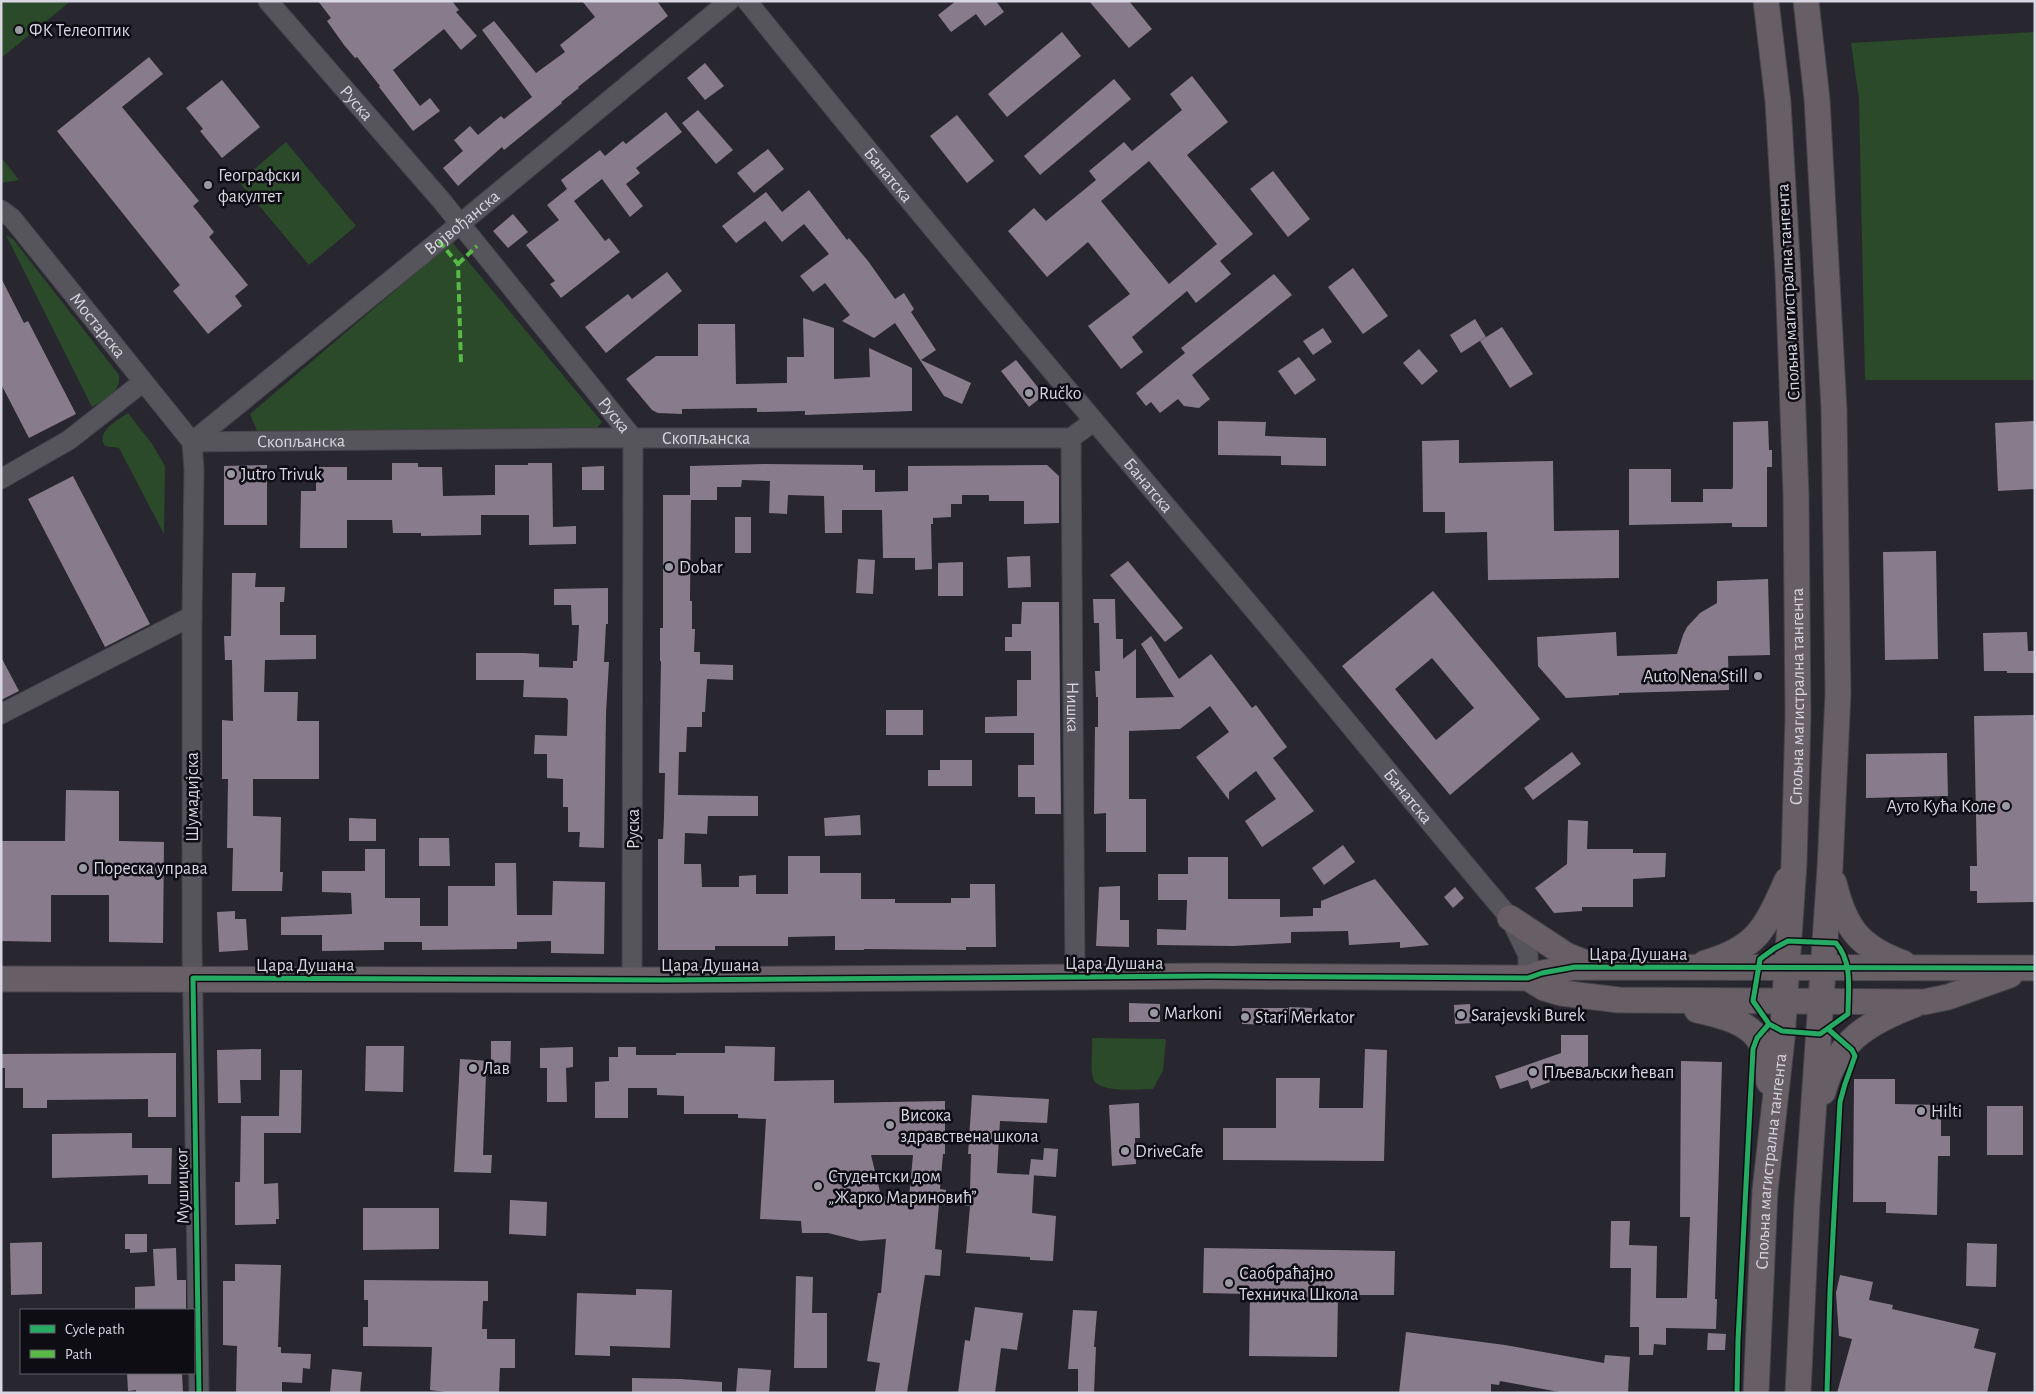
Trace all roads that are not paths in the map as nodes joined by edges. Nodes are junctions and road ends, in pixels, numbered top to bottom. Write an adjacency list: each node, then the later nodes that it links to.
1 (268, 1): 7 (street, Руска)
2 (729, 1): 7 (street, Војвођанска)
3 (747, 1): 11 (street, Банатска)
4 (1766, 1): 10 (main road, Спољна магистрална тангента)
5 (1806, 1): 9 (main road)
6 (1, 210): 8 (street, Мостарска)
7 (460, 224): 12 (street, Руска); 14 (street, Војвођанска)
8 (143, 382): 14 (street, Мостарска); 15 (street)
9 (1834, 409): 10 (main road); 19 (main road)
10 (1793, 410): 18 (main road, Спољна магистрална тангента)
11 (1094, 421): 13 (street); 20 (street, Банатска)
12 (633, 438): 13 (street, Скопљанска); 14 (street, Скопљанска); 31 (street, Руска)
13 (1071, 438): 27 (street, Нишка)
14 (192, 442): 16 (street, Шумадијска)
15 (1, 479)
16 (192, 616): 17 (street); 28 (street, Шумадијска)
17 (1, 714)
18 (1794, 864): 22 (main road); 23 (main road, Спољна магистрална тангента)
19 (1830, 868): 24 (main road); 25 (main road)
20 (1510, 918): 21 (main road); 29 (street, Банатска)
21 (1601, 967): 22 (main road, Цара Душана); 29 (main road, Цара Душана)
22 (1689, 968): 23 (main road, Цара Душана)
23 (1787, 968): 24 (main road, Цара Душана); 33 (main road, Спољна магистрална тангента)
24 (1824, 968): 25 (main road, Цара Душана); 34 (main road)
25 (1920, 968): 26 (main road, Цара Душана)
26 (2032, 968): 35 (main road, Цара Душана)
27 (1075, 976): 29 (main road, Цара Душана); 31 (main road, Цара Душана)
28 (193, 978): 30 (main road, Цара Душана); 31 (main road, Цара Душана); 38 (street, Мушицког)
29 (1528, 978): 32 (main road, Цара Душана)
30 (1, 979)
31 (632, 979)
32 (1655, 1001): 33 (main road, Цара Душана); 36 (main road)
33 (1785, 1001): 34 (main road, Цара Душана); 36 (main road, Спољна магистрална тангента)
34 (1822, 1002): 35 (main road, Цара Душана); 37 (main road)
35 (1924, 1002): 37 (main road)
36 (1772, 1126): 39 (main road, Спољна магистрална тангента)
37 (1814, 1126): 40 (main road)
38 (199, 1393)
39 (1756, 1393)
40 (1798, 1393)

